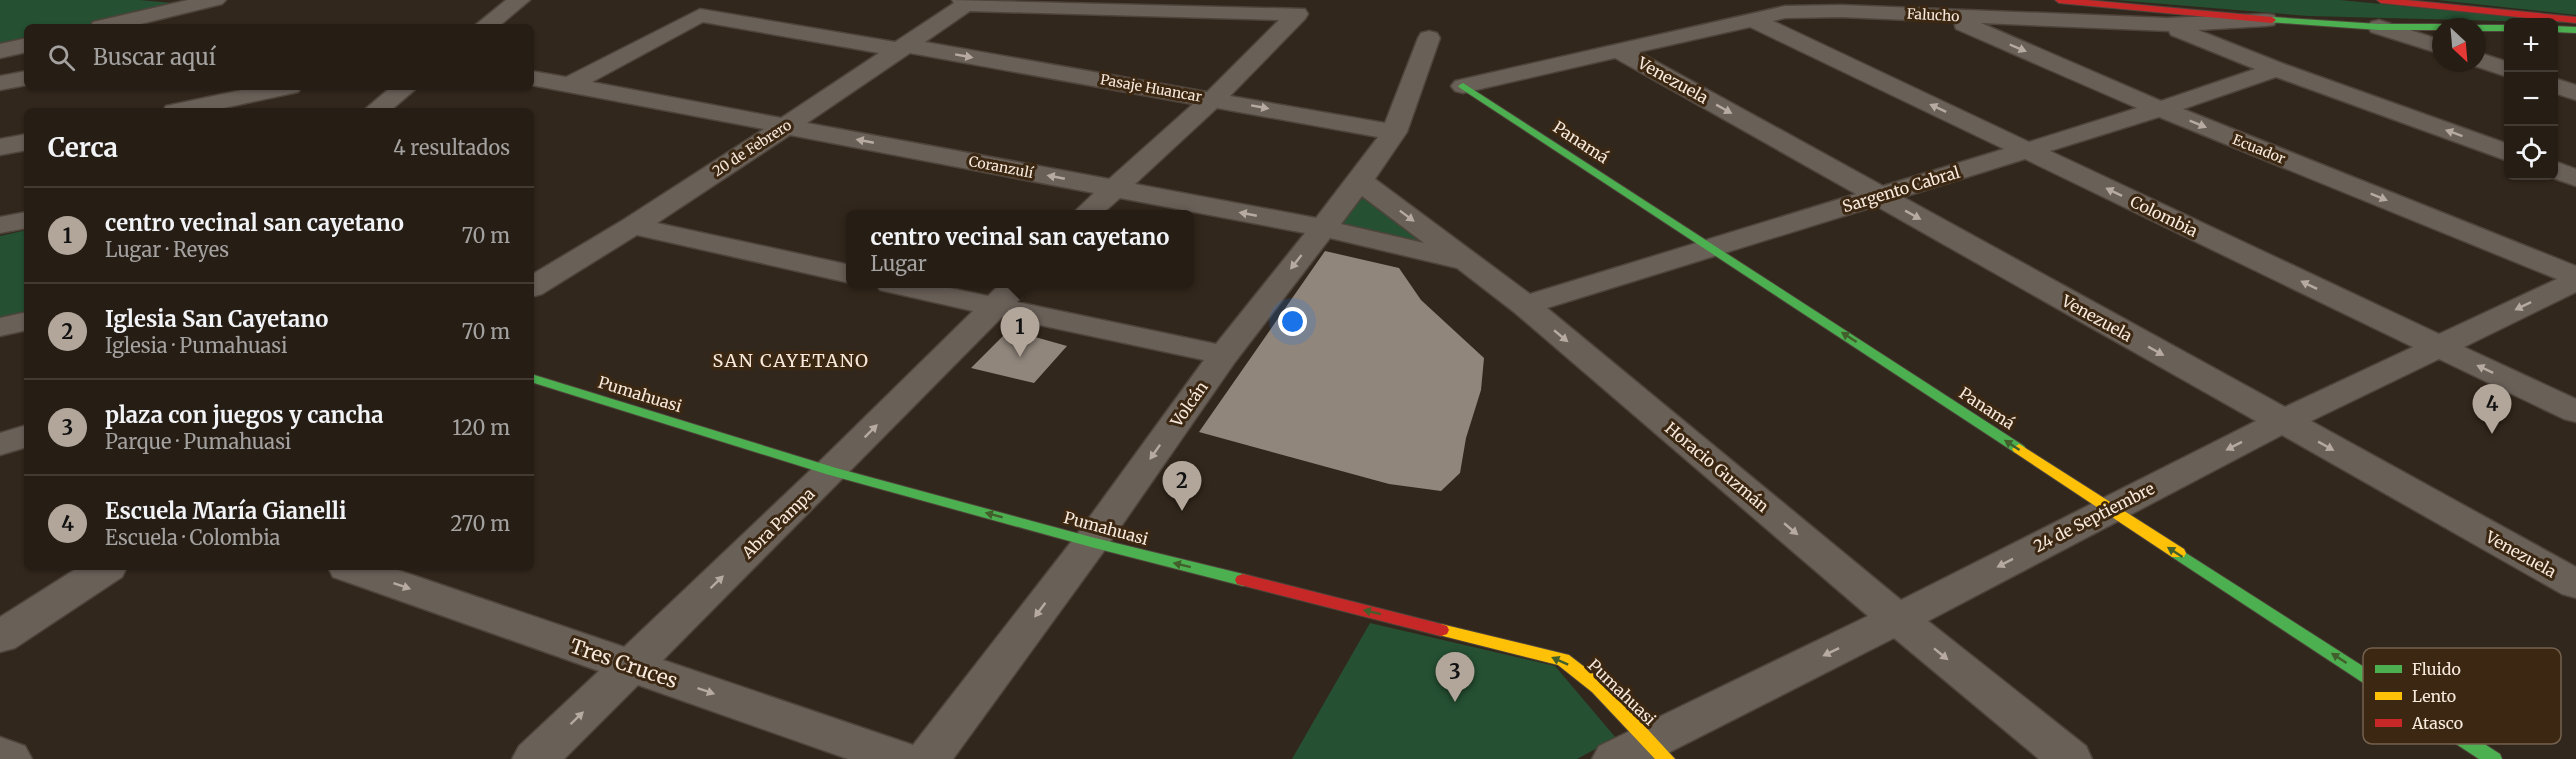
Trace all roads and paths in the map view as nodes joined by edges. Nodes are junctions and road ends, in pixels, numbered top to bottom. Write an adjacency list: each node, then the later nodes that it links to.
1 (215, 0): 10 (street)
2 (519, 0): 11 (street)
3 (2059, 0): 8 (main road)
4 (2381, 0): 9 (main road)
5 (964, 2): 22 (street, 20 de Febrero); 39 (street)
6 (1945, 16): 7 (street, Falucho); 12 (street, Falucho); 42 (street, Ecuador, one-way to 42)
7 (1753, 20): 23 (street, Falucho); 47 (street, Colombia, one-way to 7)
8 (2266, 20): 12 (street, Falucho); 13 (main road)
9 (2576, 20)
10 (114, 24)
11 (488, 24)
12 (2167, 25): 28 (street)
13 (2379, 27): 14 (main road); 20 (street)
14 (2432, 27)
15 (2486, 28): 16 (main road)
16 (2504, 28)
17 (2558, 29): 18 (main road)
18 (2576, 30)
19 (1429, 38): 44 (street, Volcán)
20 (2432, 44)
21 (24, 46): 24 (street)
22 (904, 48): 33 (street, Pasaje Huancar); 39 (street, Pasaje Huancar, one-way to 39); 43 (street, 20 de Febrero)
23 (1618, 50): 34 (street, Falucho); 53 (street, Venezuela, one-way to 53)
24 (0, 51)
25 (2486, 62): 29 (street)
26 (0, 66): 27 (street)
27 (24, 66)
28 (2276, 69): 42 (street, Sargento Cabral); 48 (street, one-way to 28)
29 (2504, 69)
30 (534, 78): 33 (street, Coranzulí)
31 (24, 79): 32 (street)
32 (0, 83)
33 (571, 84): 43 (street, Coranzulí)
34 (1463, 86): 59 (main road, Panamá)
35 (2558, 87): 38 (street)
36 (276, 90): 40 (street)
37 (402, 90): 41 (street)
38 (2576, 93)
39 (1213, 99): 44 (street, Pasaje Huancar, one-way to 44); 52 (street)
40 (189, 108)
41 (379, 108)
42 (2160, 109): 47 (street, Sargento Cabral); 62 (street, Ecuador, one-way to 62)
43 (786, 126): 52 (street, Coranzulí, one-way to 43); 57 (street, 20 de Febrero)
44 (1394, 132): 51 (street, Volcán)
45 (24, 143): 46 (street)
46 (0, 147)
47 (2028, 150): 53 (street, Sargento Cabral); 70 (street, Colombia, one-way to 47)
48 (2504, 152)
49 (2558, 172): 50 (street)
50 (2576, 178)
51 (1360, 181): 58 (street, Volcán); 60 (street, Horacio Guzmán, one-way to 60)
52 (1113, 188): 54 (street); 58 (street, Coranzulí, one-way to 52)
53 (1877, 195): 59 (street, Sargento Cabral); 74 (street, Venezuela, one-way to 74)
54 (1090, 210)
55 (24, 220): 56 (street)
56 (0, 225)
57 (633, 226): 61 (street); 64 (street, 20 de Febrero)
58 (1323, 228): 60 (street, Coranzulí); 71 (street, Volcán, one-way to 71)
59 (1712, 247): 67 (street, Sargento Cabral); 78 (main road, Panamá, one-way to 59)
60 (1469, 262): 67 (street, Horacio Guzmán)
61 (846, 273)
62 (2576, 276)
63 (2576, 281): 70 (street, 24 de Septiembre, one-way to 70)
64 (534, 284)
65 (933, 288): 66 (street)
66 (1006, 295): 71 (street); 77 (street, Abra Pampa, one-way to 66)
67 (1525, 305): 85 (street, Horacio Guzmán, one-way to 85)
68 (24, 322): 69 (street)
69 (0, 327)
70 (2438, 347): 73 (street, Colombia, one-way to 70); 74 (street, 24 de Septiembre)
71 (1224, 355): 79 (street, Volcán, one-way to 79)
72 (534, 379): 77 (main road, Pumahuasi)
73 (2576, 412)
74 (2281, 422): 78 (street, 24 de Septiembre, one-way to 78); 82 (street, Venezuela, one-way to 82)
75 (24, 437): 76 (street)
76 (0, 444)
77 (831, 471): 79 (main road, Pumahuasi, one-way to 77); 87 (street, Abra Pampa, one-way to 77)
78 (2110, 509): 85 (street, 24 de Septiembre, one-way to 85); 88 (main road, Panamá, one-way to 78)
79 (1091, 542): 90 (main road, Pumahuasi, one-way to 79); 95 (street, Volcán, one-way to 95)
80 (104, 570): 83 (street)
81 (356, 570): 87 (street, Tres Cruces, one-way to 87)
82 (2576, 584)
83 (63, 597): 84 (street); 86 (street)
84 (0, 616)
85 (1898, 618): 90 (street, 24 de Septiembre, one-way to 90); 97 (street, Horacio Guzmán, one-way to 97)
86 (0, 637)
87 (631, 665): 93 (street, Abra Pampa, one-way to 87); 94 (street, Tres Cruces, one-way to 94)
88 (2363, 674)
89 (2470, 744): 98 (main road, Panamá, one-way to 89)
90 (1658, 750): 96 (street, 24 de Septiembre)
91 (0, 754): 92 (street)
92 (9, 759)
93 (535, 759)
94 (900, 759)
95 (928, 759)
96 (1615, 759)
97 (2070, 759)
98 (2493, 759)

